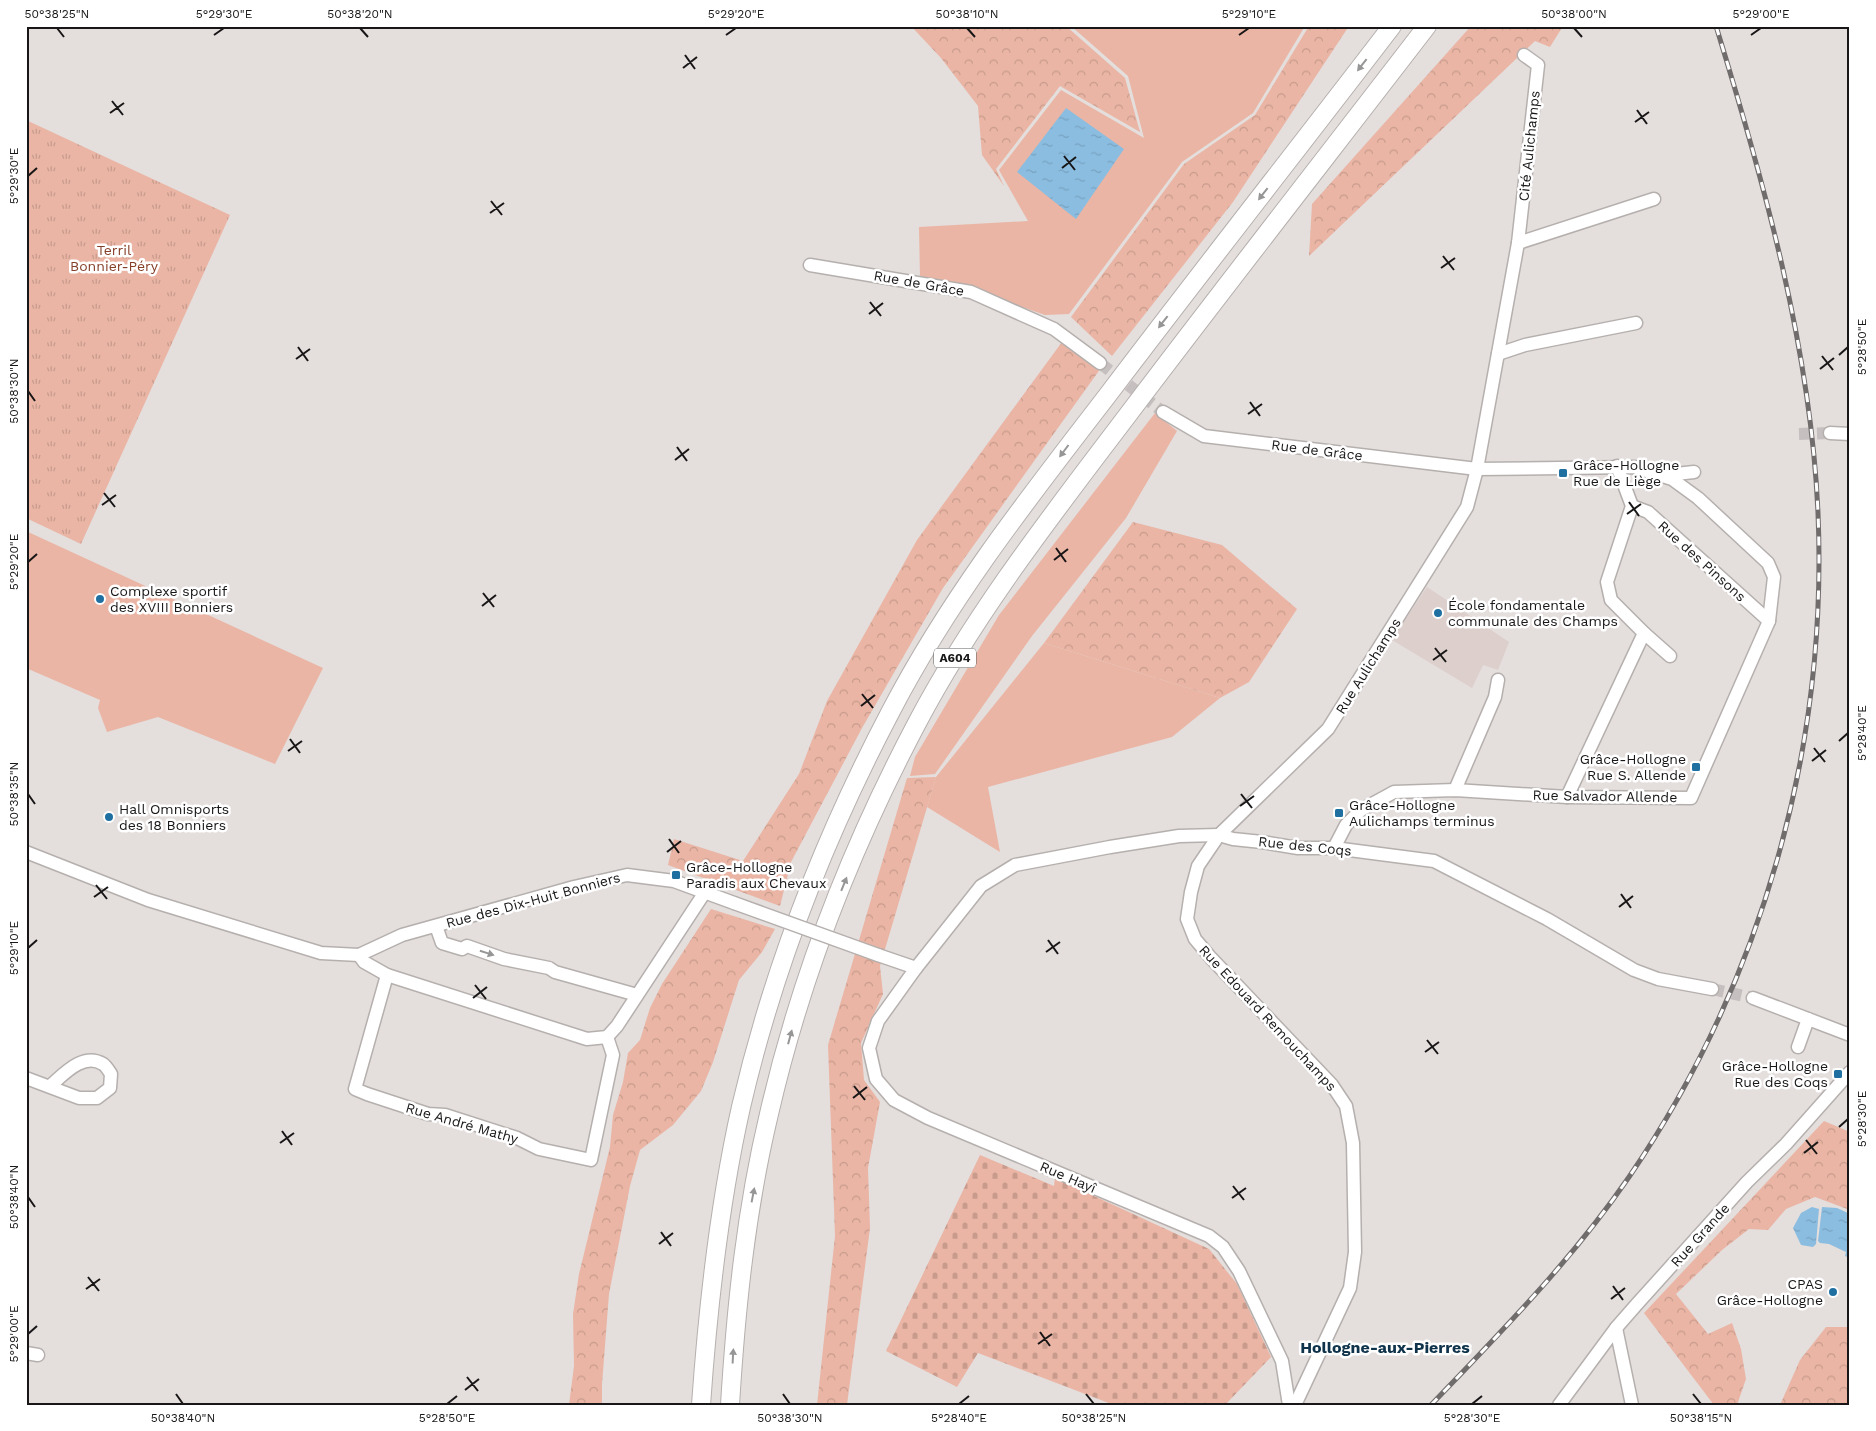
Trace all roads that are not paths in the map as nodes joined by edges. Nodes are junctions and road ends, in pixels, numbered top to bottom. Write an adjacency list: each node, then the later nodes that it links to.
1 (1392, 26): 43 (highway, A604, one-way to 43)
2 (1427, 26): 44 (highway, A604, one-way to 2)
3 (1524, 55): 5 (street, Cité Aulichamps)
4 (1654, 200): 5 (street)
5 (1518, 243): 8 (street, Cité Aulichamps)
6 (810, 265): 9 (street, Rue de Grâce)
7 (1636, 323): 8 (street)
8 (1498, 354): 15 (street, Cité Aulichamps)
9 (1100, 363)
10 (1163, 412): 15 (street, Rue de Grâce)
11 (1830, 433): 12 (street)
12 (1850, 434)
13 (1617, 466): 14 (street, Rue de Grâce); 15 (street, Rue de Grâce); 17 (street)
14 (1634, 467): 16 (street); 18 (street, Rue Salvador Allende)
15 (1478, 469): 24 (street, Rue Aulichamps)
16 (1694, 472)
17 (1632, 506): 18 (street, Rue des Pinsons); 19 (street)
18 (1769, 621): 23 (street, Rue Salvador Allende)
19 (1644, 633): 20 (street); 23 (street)
20 (1670, 656)
21 (1498, 680): 22 (street)
22 (1455, 790): 23 (street, Rue Salvador Allende); 25 (street, Rue Salvador Allende)
23 (1568, 797)
24 (1219, 835): 25 (street, Rue des Coqs); 30 (street, Rue des Coqs); 46 (street, Rue Edouard Remouchamps)
25 (1334, 848): 32 (street, Rue des Coqs)
26 (27, 853): 29 (street, Rue des Dix-Huit Bonniers)
27 (705, 892): 28 (street, Rue des Dix-Huit Bonniers); 30 (street, Rue des Dix-Huit Bonniers, bridge); 33 (street)
28 (436, 926): 29 (street, Rue des Dix-Huit Bonniers); 33 (street, Rue des Dix-Huit Bonniers, one-way to 33)
29 (358, 955): 31 (street)
30 (916, 968): 45 (street, Rue Hayî)
31 (387, 975): 37 (street); 37 (street, Rue André Mathy)
32 (1712, 989)
33 (637, 995): 37 (street)
34 (1753, 998): 35 (street)
35 (1808, 1019): 36 (street); 38 (street)
36 (1850, 1035)
37 (607, 1037)
38 (1798, 1047)
39 (1850, 1072): 42 (street, Rue Grande)
40 (26, 1078): 41 (street)
41 (50, 1086)
42 (1616, 1328): 47 (street, Rue Grande); 48 (street)
43 (701, 1405)
44 (730, 1405)
45 (1289, 1405)
46 (1295, 1405)
47 (1558, 1405)
48 (1632, 1405)

